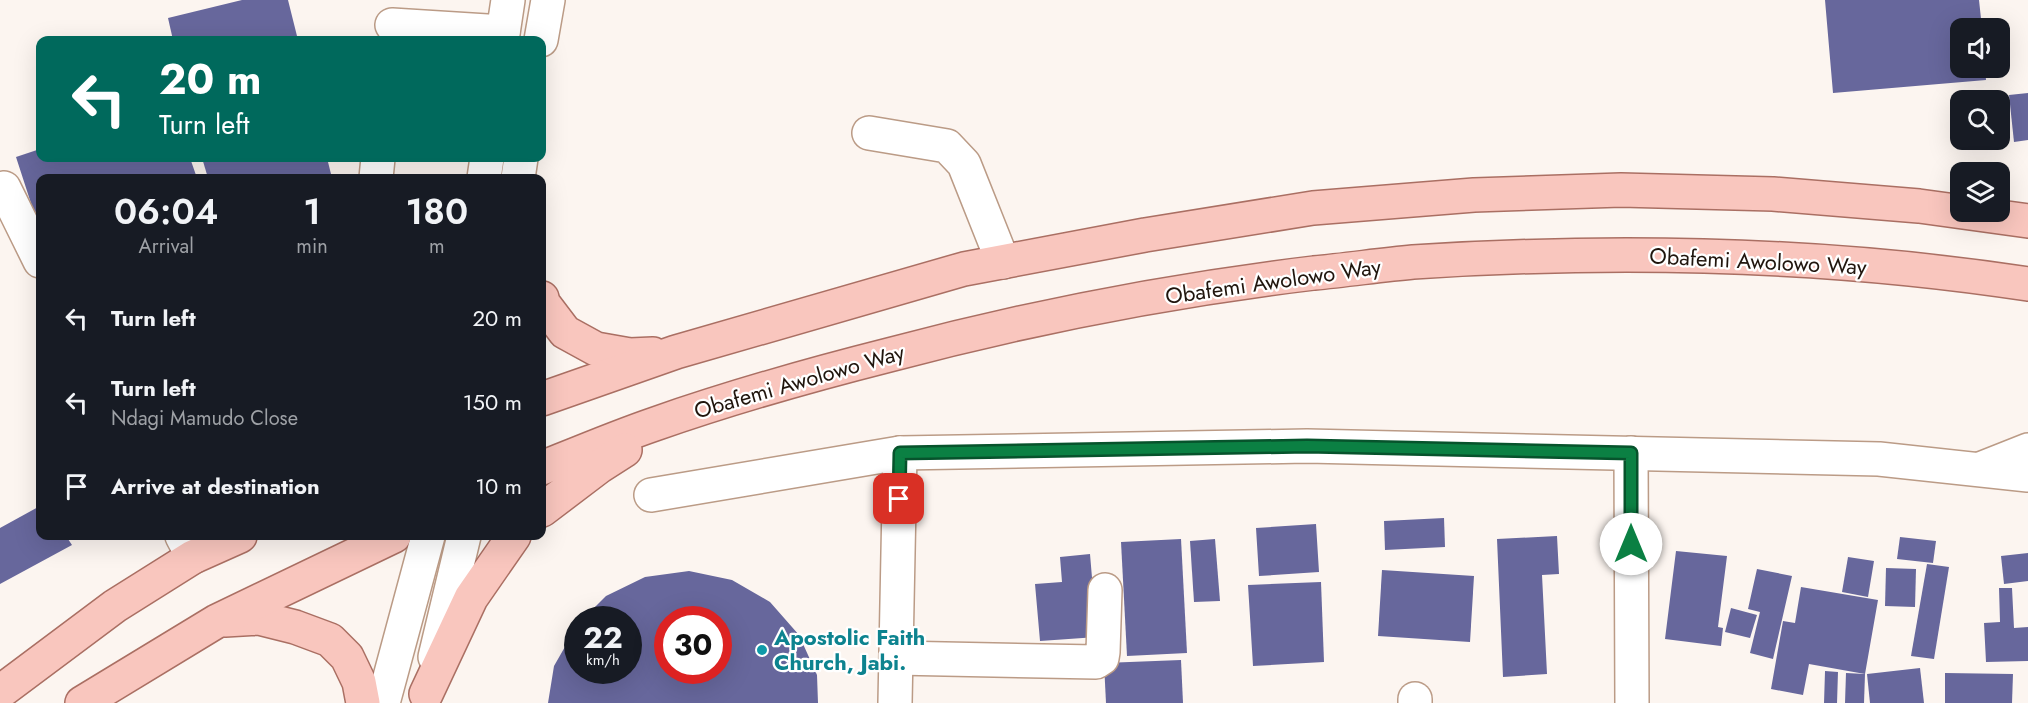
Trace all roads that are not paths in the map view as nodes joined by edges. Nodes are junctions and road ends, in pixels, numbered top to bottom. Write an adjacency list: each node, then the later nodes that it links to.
1 (508, 0): 4 (street)
2 (548, 0): 5 (street)
3 (392, 22): 4 (street)
4 (503, 36)
5 (542, 36)
6 (869, 133): 10 (street)
7 (4, 189): 9 (street)
8 (2028, 221): 10 (main road)
9 (36, 253)
10 (1003, 262): 13 (main road)
11 (2028, 284): 15 (main road, Obafemi Awolowo Way)
12 (546, 307): 13 (main road)
13 (676, 352): 14 (main road)
14 (546, 398)
15 (676, 417): 19 (main road, Obafemi Awolowo Way); 23 (main road)
16 (2028, 450): 20 (street)
17 (900, 453): 18 (street); 22 (street); 32 (street)
18 (1631, 453): 20 (street); 39 (street)
19 (546, 466)
20 (1979, 470): 21 (street)
21 (2028, 475)
22 (651, 495)
23 (546, 507)
24 (219, 540): 29 (main road)
25 (386, 540): 31 (main road)
26 (427, 540): 37 (street)
27 (463, 540): 34 (street)
28 (511, 540): 34 (main road)
29 (188, 546): 33 (main road)
30 (1105, 590): 32 (street)
31 (217, 621): 35 (main road); 36 (main road)
32 (896, 658): 38 (street)
33 (0, 692)
34 (425, 698)
35 (82, 703)
36 (363, 703)
37 (383, 703)
38 (895, 703)
39 (1632, 703)

